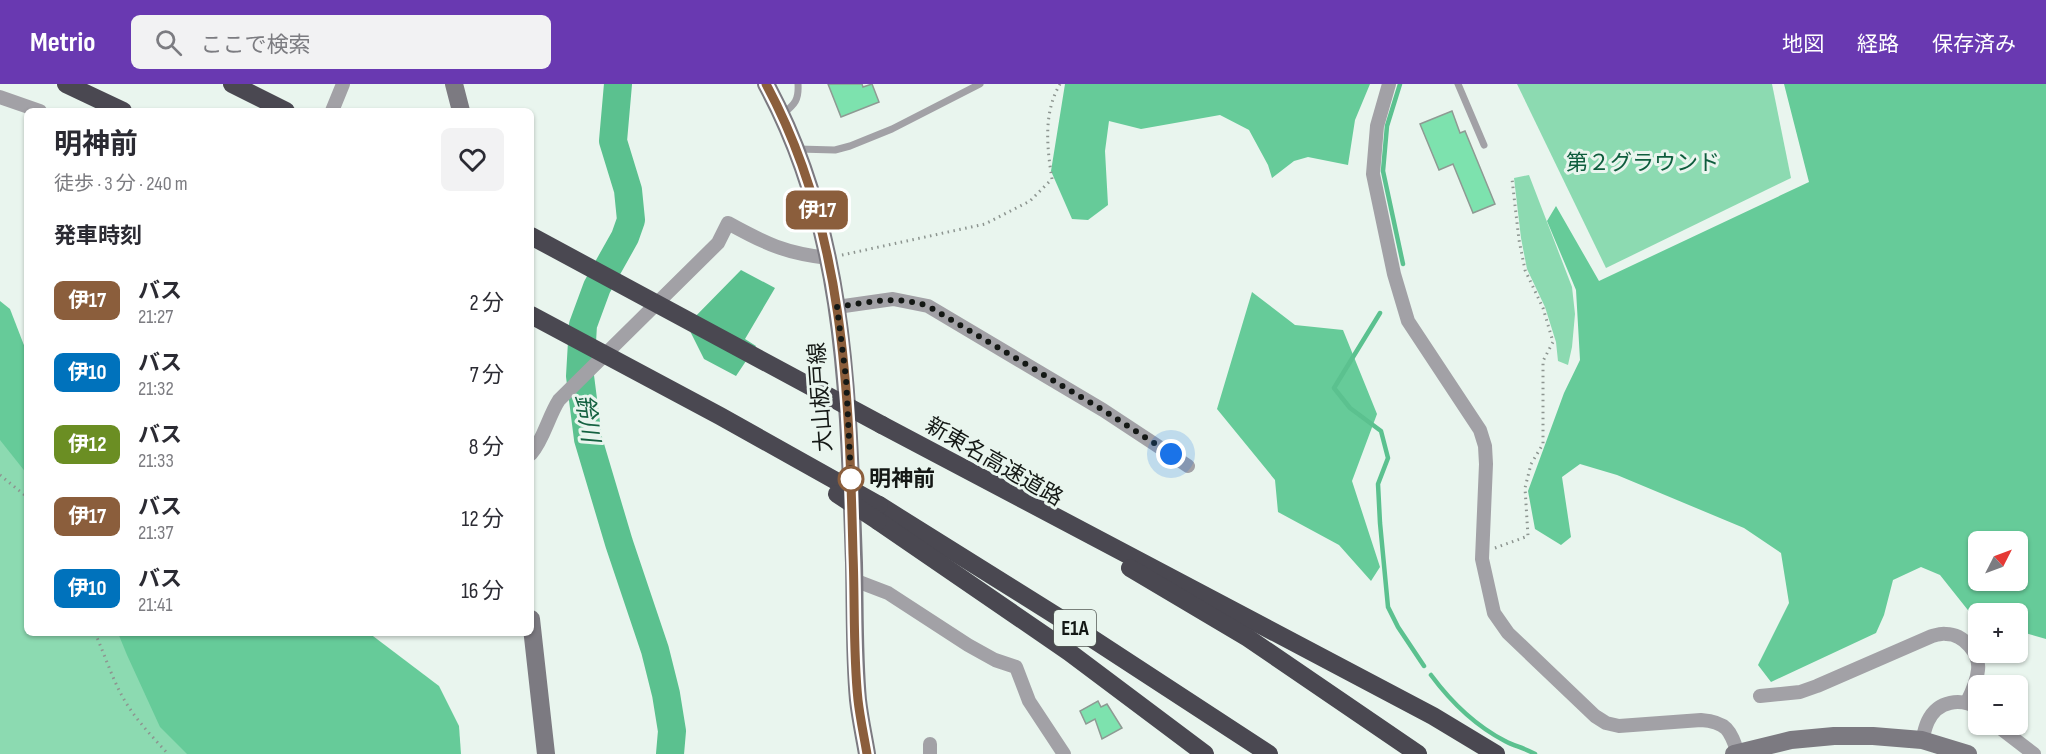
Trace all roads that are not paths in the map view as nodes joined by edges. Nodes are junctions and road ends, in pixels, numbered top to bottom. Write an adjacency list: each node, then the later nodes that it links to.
1 (66, 84): 12 (highway)
2 (232, 84): 13 (highway)
3 (343, 84): 14 (street)
4 (454, 84): 15 (main road)
5 (766, 84): 16 (main road, 大山板戸線)
6 (798, 84): 16 (lane)
7 (980, 84): 18 (lane)
8 (1389, 84): 34 (street)
9 (1458, 84): 17 (lane)
10 (0, 97): 11 (street)
11 (31, 108)
12 (117, 108)
13 (280, 108)
14 (333, 108)
15 (459, 108)
16 (783, 114): 18 (main road, 大山板戸線)
17 (1484, 145)
18 (798, 149): 20 (main road, 大山板戸線)
19 (534, 238): 23 (highway, 新東名高速道路, bridge)
20 (828, 258): 21 (main road, 大山板戸線); 24 (street)
21 (837, 307): 25 (street); 27 (main road, 大山板戸線)
22 (534, 317): 26 (highway, bridge)
23 (882, 425): 40 (highway, 新東名高速道路); 41 (highway)
24 (534, 450)
25 (1188, 466)
26 (878, 513): 38 (highway); 39 (highway, E1A)
27 (854, 580): 36 (main road, 大山板戸線); 37 (street)
28 (533, 636): 35 (main road)
29 (1977, 675): 30 (street)
30 (1760, 696)
31 (1968, 705): 33 (street)
32 (2009, 735): 43 (street)
33 (1922, 740): 34 (main road); 42 (main road)
34 (1736, 753)
35 (546, 754)
36 (867, 754)
37 (1064, 754)
38 (1205, 754)
39 (1269, 754)
40 (1418, 754)
41 (1496, 754)
42 (1968, 754)
43 (2034, 754)

